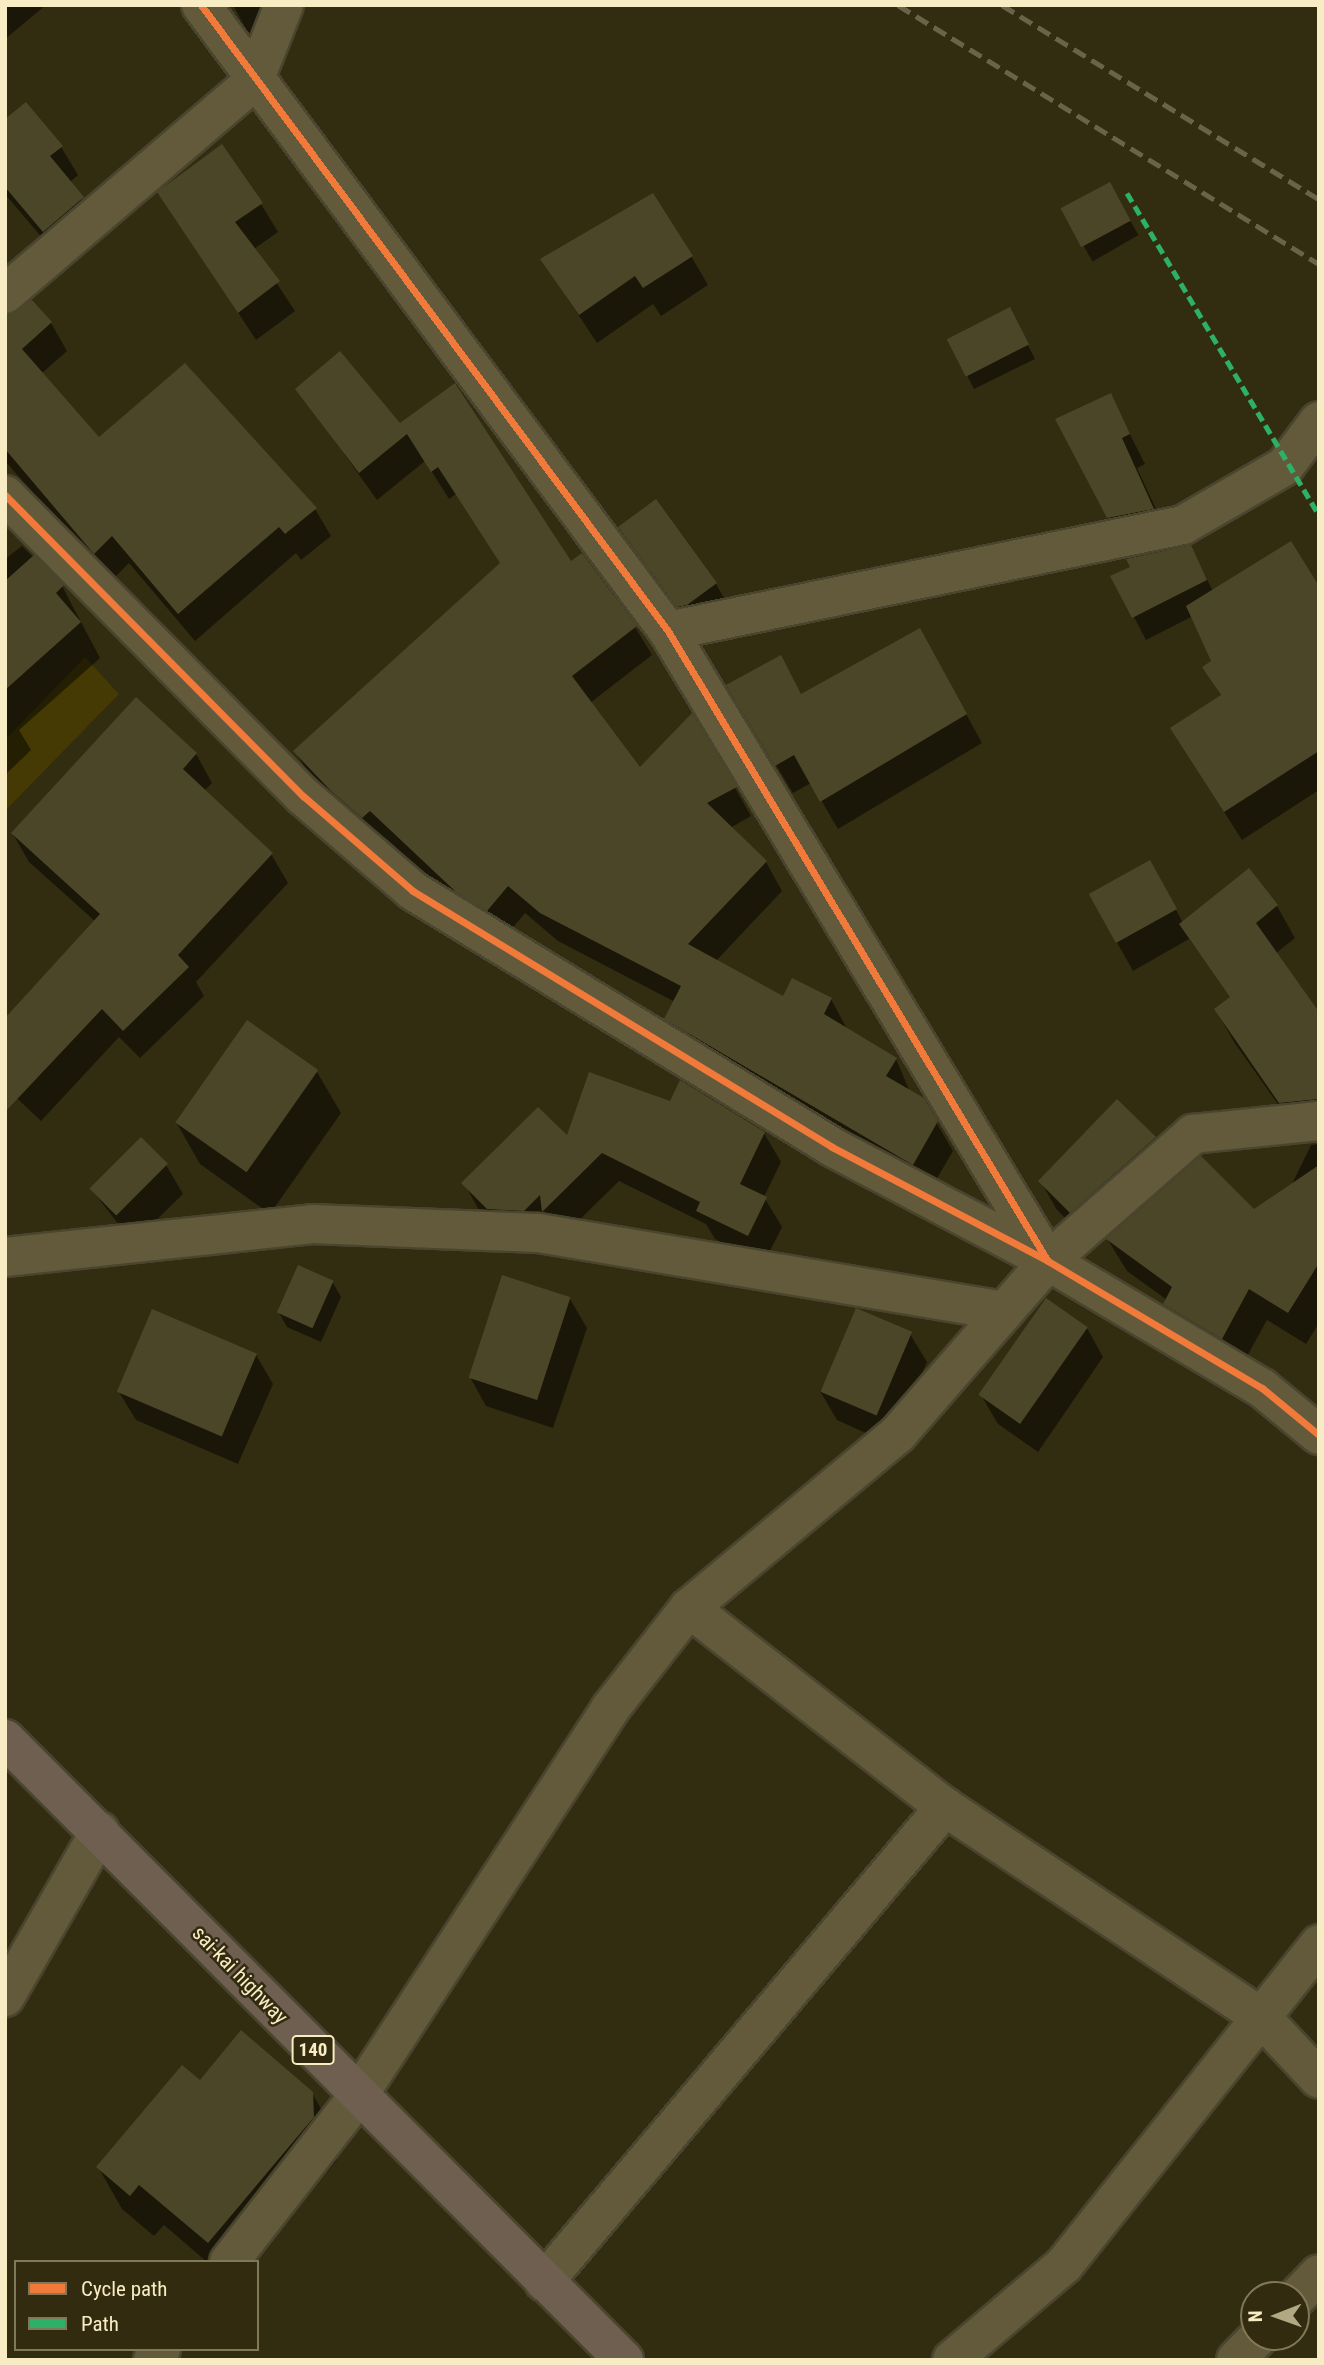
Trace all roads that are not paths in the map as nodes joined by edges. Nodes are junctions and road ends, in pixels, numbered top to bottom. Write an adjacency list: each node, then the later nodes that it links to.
1 (201, 5): 3 (street)
2 (284, 5): 3 (street)
3 (254, 81): 4 (street); 7 (street)
4 (5, 294)
5 (1319, 421): 7 (street)
6 (5, 495): 10 (street)
7 (668, 631): 10 (street)
8 (1319, 1121): 10 (street)
9 (5, 1257): 11 (street)
10 (1048, 1261): 11 (street); 12 (street)
11 (1005, 1311): 13 (street)
12 (1319, 1435)
13 (689, 1608): 15 (street); 21 (street)
14 (5, 1739): 16 (highway, sai-kai highway / 140)
15 (945, 1807): 19 (street); 23 (street)
16 (100, 1831): 18 (street); 21 (highway, sai-kai highway / 140)
17 (1319, 1944): 19 (street)
18 (5, 1997)
19 (1262, 2018): 20 (street); 25 (street)
20 (1319, 2080)
21 (358, 2096): 22 (street); 23 (highway, sai-kai highway / 140)
22 (231, 2260)
23 (544, 2282): 24 (highway, sai-kai highway / 140)
24 (624, 2360)
25 (952, 2360)

